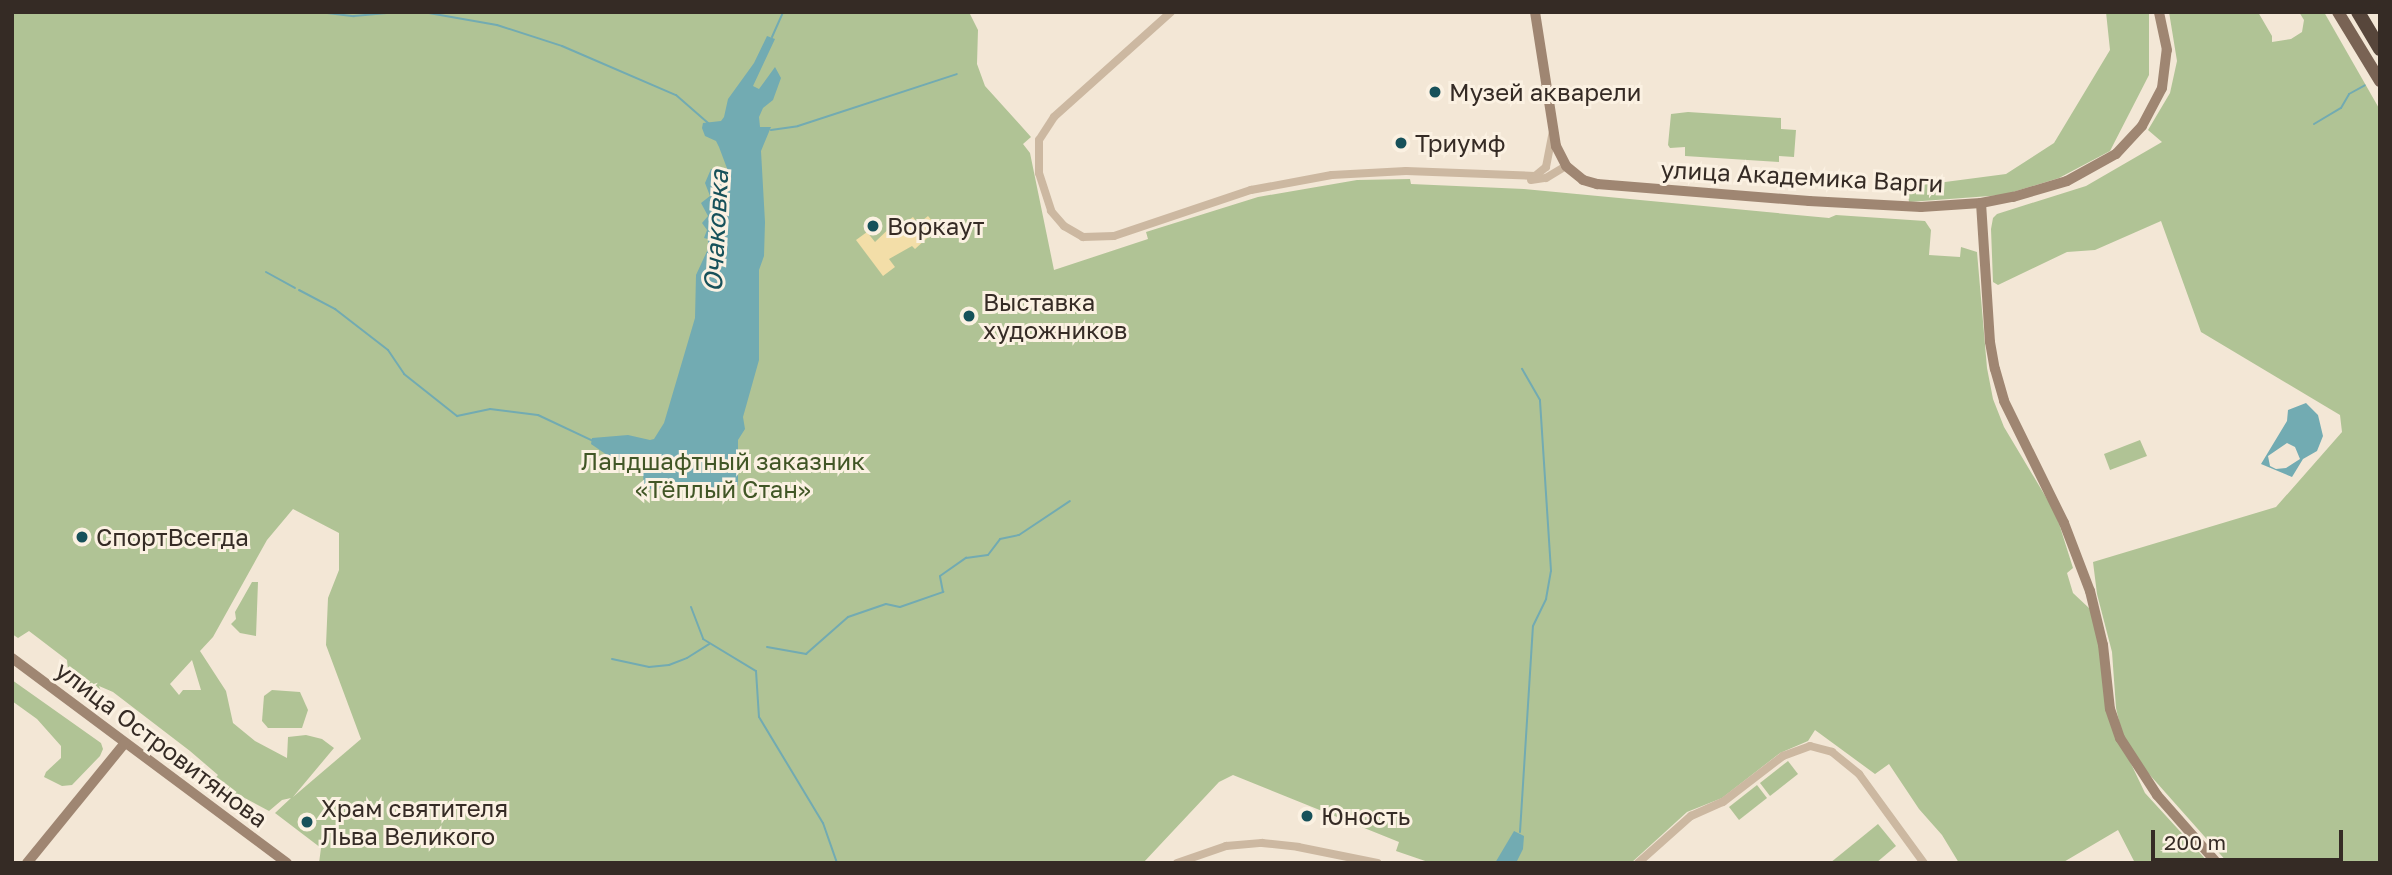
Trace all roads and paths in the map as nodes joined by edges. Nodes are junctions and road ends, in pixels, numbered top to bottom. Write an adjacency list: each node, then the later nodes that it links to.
1 (1171, 12): 12 (street)
2 (1535, 12): 10 (street)
3 (2160, 12): 13 (street, улица Академика Варги)
4 (2338, 12): 9 (main road)
5 (2352, 12): 7 (street)
6 (2358, 12): 7 (highway)
7 (2369, 31): 8 (highway)
8 (2380, 49)
9 (2380, 81)
10 (1553, 132): 11 (street); 12 (street)
11 (1566, 166): 12 (street); 13 (street, улица Академика Варги)
12 (1511, 177)
13 (1981, 203): 22 (street)
14 (12, 658): 15 (street, улица Островитянова)
15 (125, 743): 16 (street); 17 (street, улица Островитянова)
16 (27, 863)
17 (287, 863)
18 (1177, 863): 19 (street)
19 (1377, 863)
20 (1638, 863): 21 (street)
21 (1924, 863)
22 (2217, 863)

